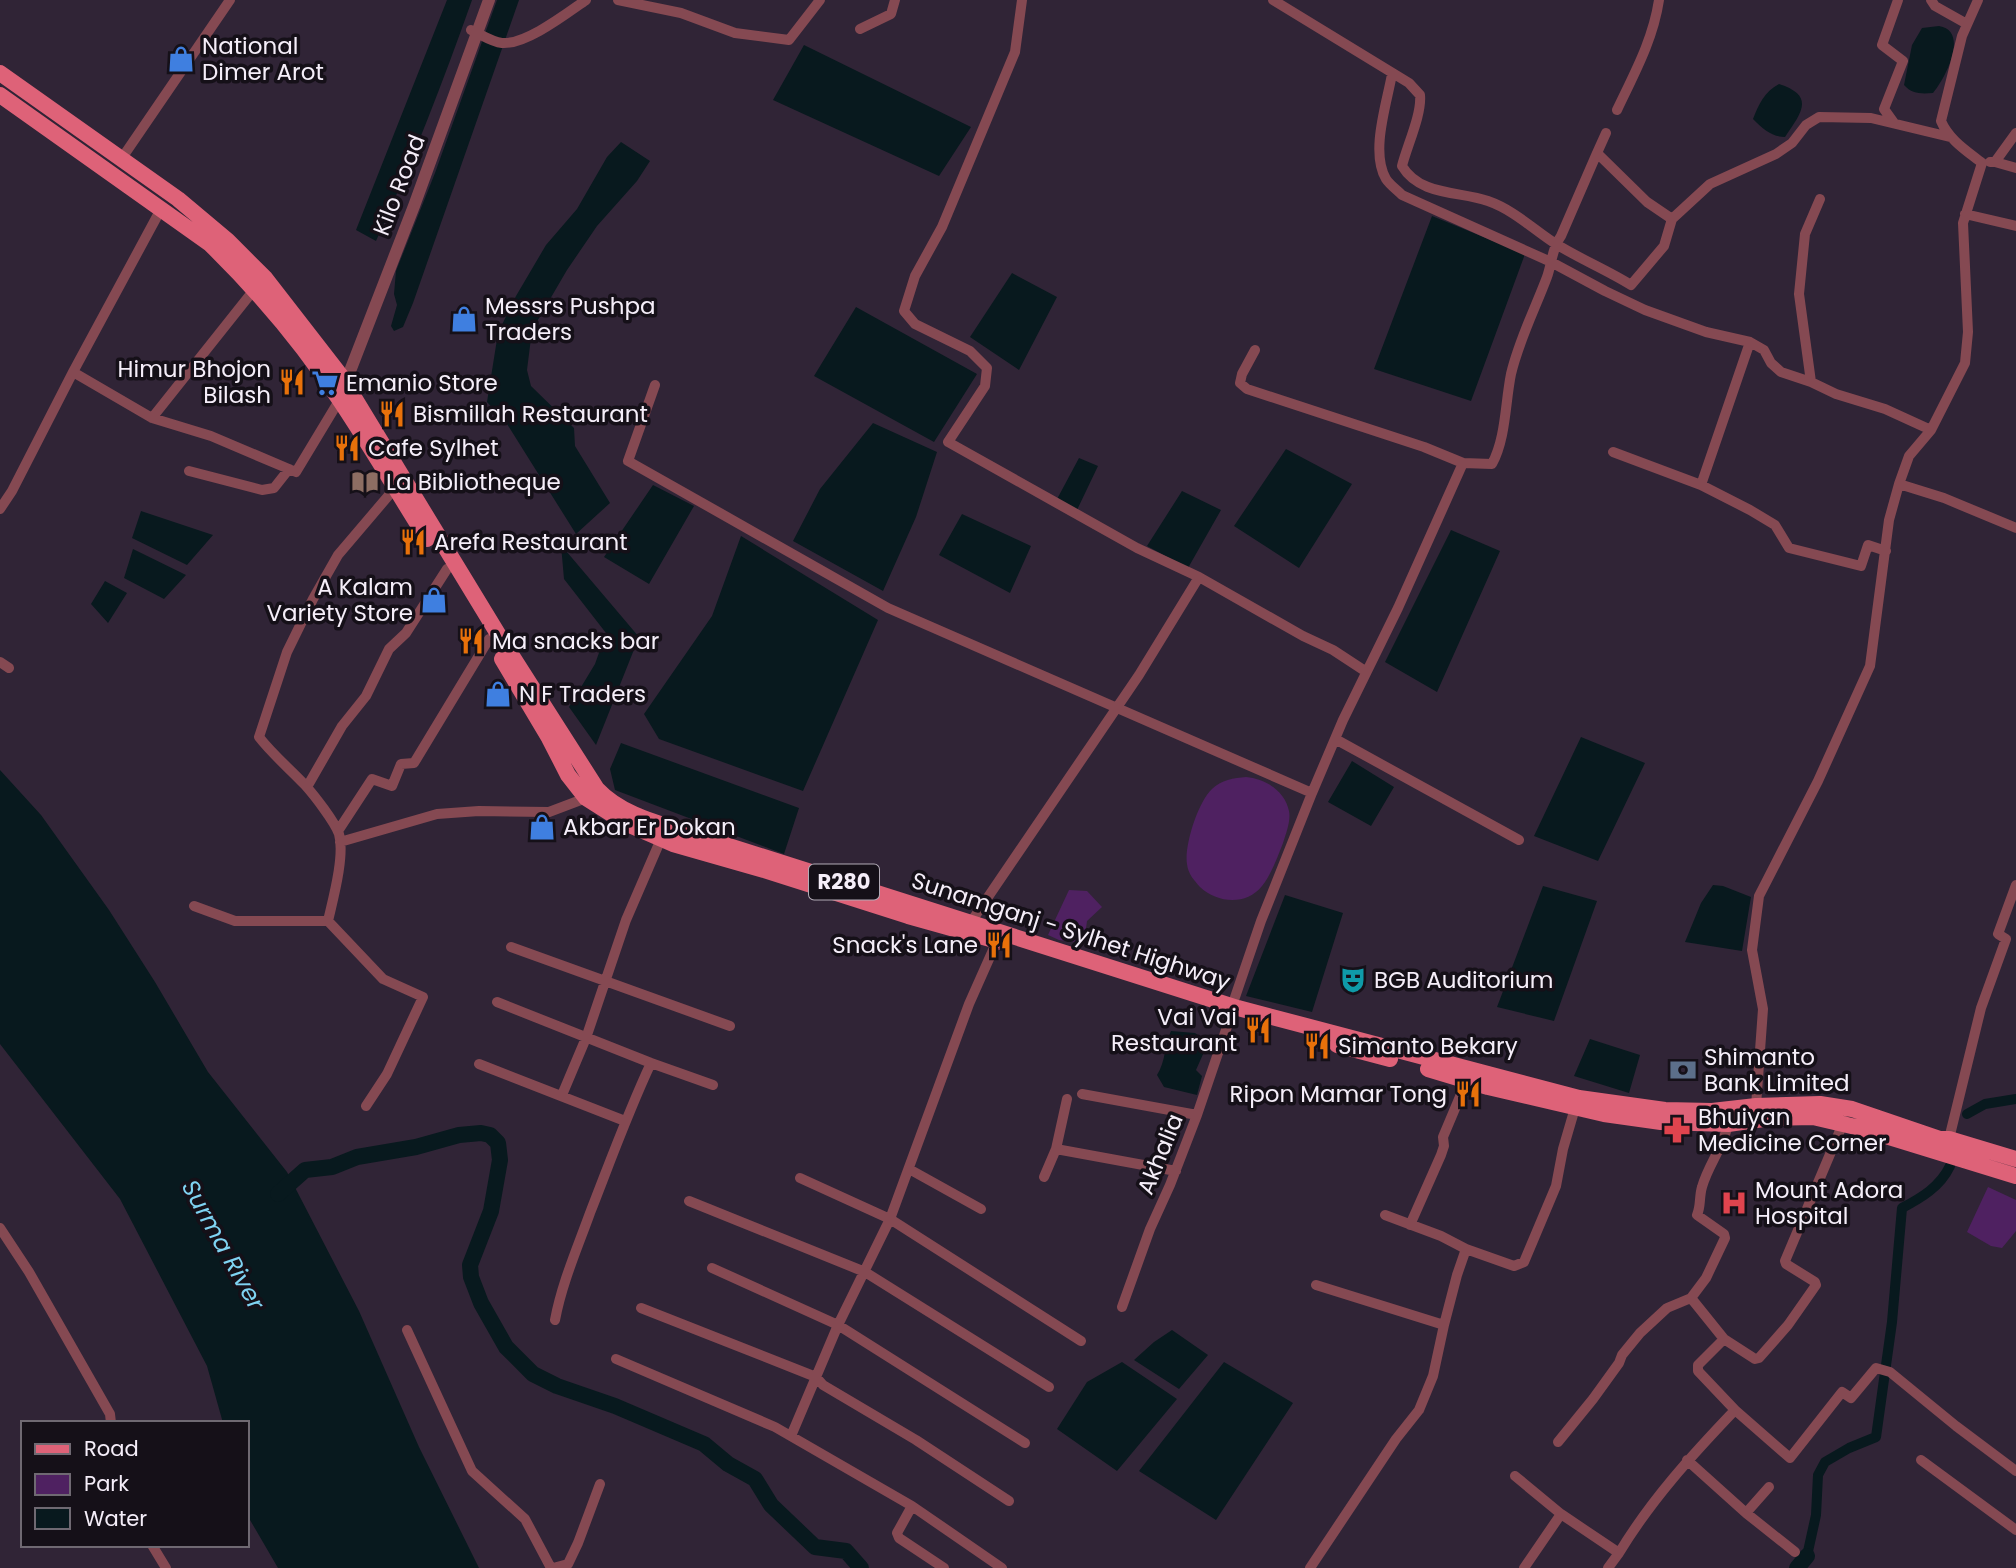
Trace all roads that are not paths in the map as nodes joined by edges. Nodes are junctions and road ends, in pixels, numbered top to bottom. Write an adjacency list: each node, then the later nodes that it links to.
1 (230, 0): 26 (street)
2 (482, 0): 16 (street, Kilo Road)
3 (489, 0): 16 (street, Kilo Road)
4 (586, 0): 16 (street)
5 (618, 0): 6 (street)
6 (820, 0)
7 (895, 0): 15 (street)
8 (1022, 0): 57 (street)
9 (1273, 0): 18 (street)
10 (1659, 0): 20 (street)
11 (1898, 0): 21 (street)
12 (1931, 0): 14 (street)
13 (1978, 0): 14 (street)
14 (1967, 24): 24 (street)
15 (860, 29)
16 (474, 32): 43 (street, Kilo Road)
17 (0, 73): 26 (main road, Sunamganj - Sylhet Highway / R280)
18 (1392, 74): 35 (street); 36 (street)
19 (0, 95): 31 (main road, Sunamganj - Sylhet Highway / R280)
20 (1617, 110)
21 (1894, 123): 24 (street); 33 (street)
22 (1606, 133): 25 (street)
23 (2016, 133): 27 (street)
24 (1952, 138): 28 (street)
25 (1597, 153): 33 (street); 35 (street)
26 (121, 158): 43 (main road, Sunamganj - Sylhet Highway / R280)
27 (1995, 162): 28 (street); 29 (street)
28 (1982, 163): 32 (street)
29 (2016, 168)
30 (1820, 199): 41 (street)
31 (161, 209): 37 (main road, Sunamganj - Sylhet Highway / R280); 40 (street)
32 (1965, 214): 34 (street); 45 (street)
33 (1672, 219): 35 (street)
34 (2016, 226)
35 (1555, 243): 36 (street)
36 (1551, 262): 38 (street); 47 (street)
37 (253, 291): 43 (main road, Sunamganj - Sylhet Highway / R280); 44 (street)
38 (1750, 342): 41 (street); 51 (street)
39 (1255, 350): 47 (street)
40 (73, 372): 44 (street); 53 (street)
41 (1811, 382): 45 (street)
42 (655, 386): 60 (street)
43 (342, 387): 48 (street); 52 (main road, Sunamganj - Sylhet Highway / R280); 71 (main road, Sunamganj - Sylhet Highway / R280)
44 (152, 418): 48 (street)
45 (1931, 430): 50 (street)
46 (1612, 452): 51 (street)
47 (1463, 463): 59 (street, Akhalia)
48 (289, 470): 49 (street)
49 (189, 471)
50 (1899, 484): 54 (street); 55 (street)
51 (1701, 485): 55 (street)
52 (395, 488): 56 (main road, Sunamganj - Sylhet Highway / R280); 62 (street)
53 (0, 509)
54 (2016, 528)
55 (1886, 551): 87 (street)
56 (447, 569): 58 (main road, Sunamganj - Sylhet Highway / R280); 62 (street)
57 (1199, 577): 59 (street); 60 (street)
58 (489, 639): 64 (main road, Sunamganj - Sylhet Highway / R280); 65 (street)
59 (1365, 671): 61 (street, Akhalia)
60 (1118, 707): 63 (street); 71 (street)
61 (1336, 740): 63 (street, Akhalia); 67 (street)
62 (307, 787): 65 (street)
63 (1312, 793): 76 (street, Akhalia)
64 (586, 798): 65 (street); 66 (main road, Sunamganj - Sylhet Highway / R280)
65 (339, 837): 70 (street)
66 (661, 839): 72 (main road, Sunamganj - Sylhet Highway / R280); 74 (street)
67 (1519, 840)
68 (2016, 886): 93 (street)
69 (194, 906): 70 (street)
70 (328, 921): 86 (street)
71 (971, 922): 76 (main road, Sunamganj - Sylhet Highway / R280)
72 (997, 941): 76 (main road, Sunamganj - Sylhet Highway / R280); 96 (street)
73 (511, 947): 74 (street)
74 (607, 981): 77 (street); 78 (street)
75 (497, 1002): 78 (street)
76 (1231, 1011): 81 (main road, Sunamganj - Sylhet Highway / R280); 87 (main road, Sunamganj - Sylhet Highway / R280); 89 (street, Akhalia)
77 (730, 1026)
78 (586, 1038): 79 (street); 84 (street)
79 (651, 1063): 82 (street); 91 (street)
80 (479, 1064): 84 (street)
81 (1467, 1080): 88 (main road, Sunamganj - Sylhet Highway / R280); 105 (street)
82 (713, 1085)
83 (1082, 1094): 89 (street)
84 (562, 1095): 91 (street)
85 (1067, 1099): 94 (street)
86 (366, 1106)
87 (1756, 1106): 90 (main road, Sunamganj - Sylhet Highway / R280)
88 (1576, 1108): 92 (main road, Sunamganj - Sylhet Highway / R280); 107 (street)
89 (1197, 1115): 97 (street, Akhalia)
90 (1847, 1116): 92 (main road, Sunamganj - Sylhet Highway / R280); 93 (main road, Sunamganj - Sylhet Highway / R280); 118 (street)
91 (625, 1121): 114 (street)
92 (1728, 1124): 111 (street)
93 (1947, 1146): 95 (main road, Sunamganj - Sylhet Highway / R280); 98 (main road, Sunamganj - Sylhet Highway / R280)
94 (1056, 1149): 97 (street); 99 (street)
95 (2016, 1159)
96 (909, 1169): 102 (street); 104 (street)
97 (1175, 1171): 112 (street, Akhalia)
98 (2016, 1176)
99 (1044, 1177)
100 (800, 1178): 104 (street)
101 (689, 1201): 109 (street)
102 (981, 1209)
103 (1385, 1215): 105 (street)
104 (890, 1219): 109 (street); 119 (street)
105 (1410, 1225): 107 (street)
106 (0, 1228): 124 (street)
107 (1466, 1249): 116 (street)
108 (712, 1268): 115 (street)
109 (865, 1272): 115 (street); 122 (street)
110 (1316, 1285): 116 (street)
111 (1692, 1298): 118 (street); 126 (street)
112 (1122, 1307)
113 (641, 1308): 121 (street)
114 (555, 1320)
115 (838, 1325): 121 (street); 127 (street)
116 (1444, 1325): 146 (street)
117 (407, 1330): 143 (street)
118 (1724, 1339): 123 (street)
119 (1081, 1341)
120 (617, 1359): 125 (street)
121 (816, 1377): 125 (street); 134 (street)
122 (1049, 1387)
123 (1735, 1410): 128 (street); 130 (street)
124 (111, 1421)
125 (791, 1436): 135 (street)
126 (1558, 1442)
127 (1025, 1443)
128 (1687, 1460): 136 (street); 141 (street)
129 (1921, 1460): 138 (street)
130 (2016, 1471)
131 (1515, 1476): 137 (street)
132 (600, 1484): 143 (street)
133 (1769, 1487): 136 (street)
134 (1009, 1501)
135 (912, 1506): 144 (street); 145 (street)
136 (1746, 1513): 140 (street)
137 (1562, 1514): 141 (street); 147 (street)
138 (2014, 1526)
139 (153, 1547): 142 (street)
140 (1795, 1552)
141 (1619, 1553): 148 (street)
142 (166, 1568)
143 (552, 1568)
144 (944, 1568)
145 (1002, 1568)
146 (1310, 1568)
147 (1524, 1568)
148 (1608, 1568)

